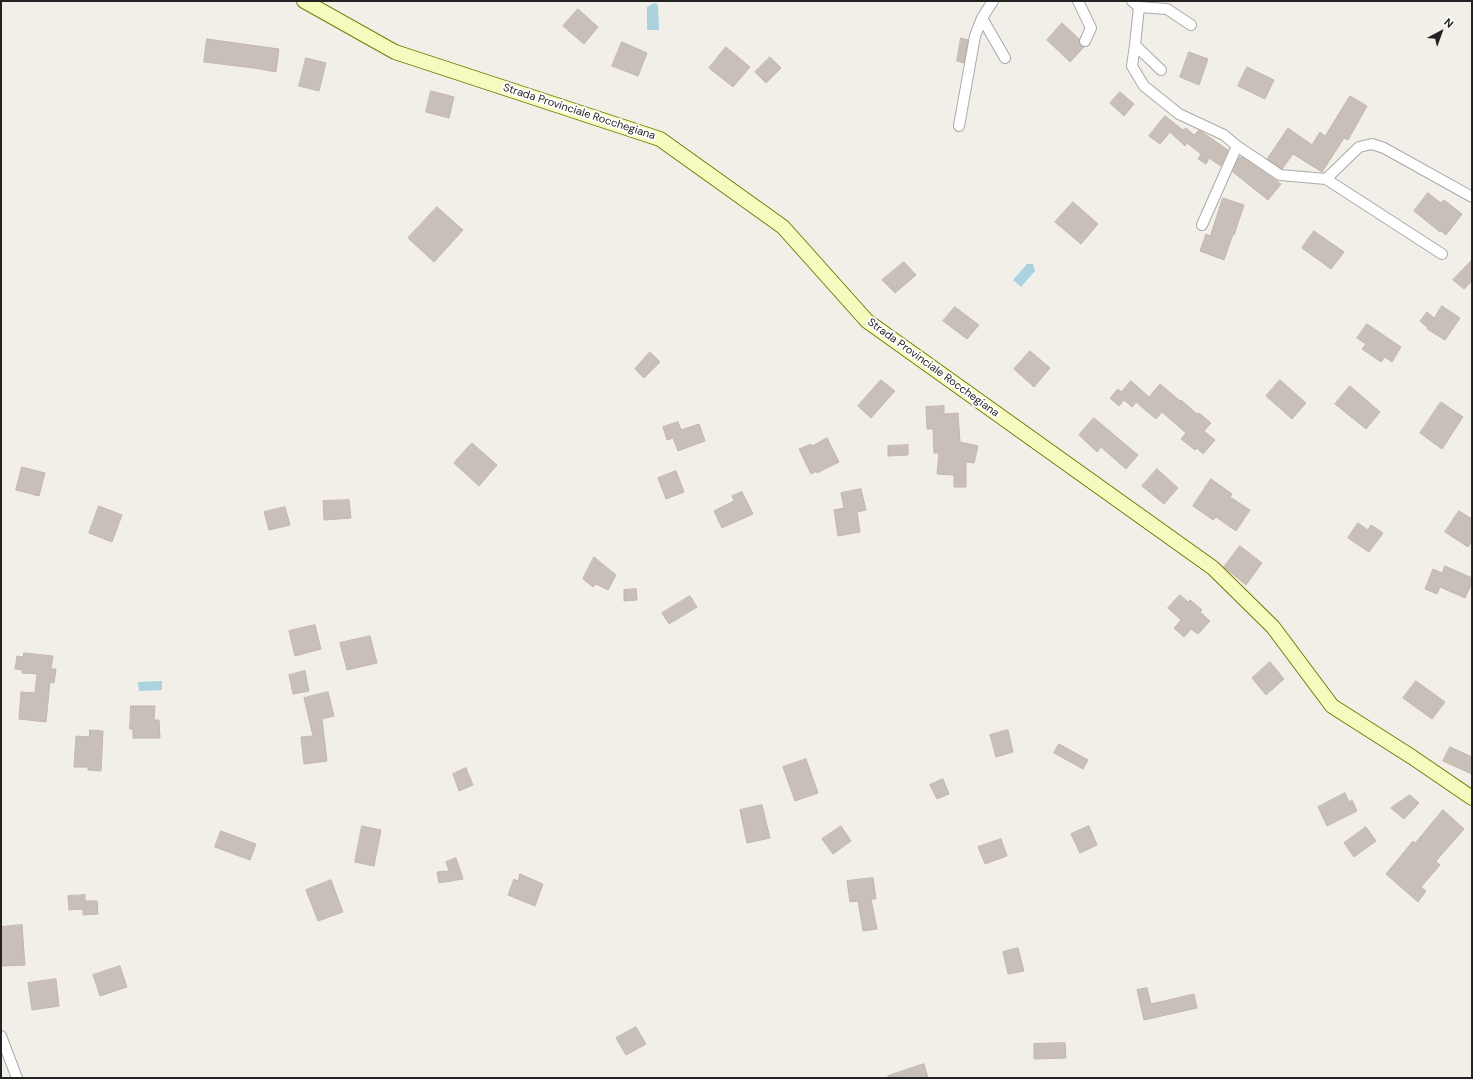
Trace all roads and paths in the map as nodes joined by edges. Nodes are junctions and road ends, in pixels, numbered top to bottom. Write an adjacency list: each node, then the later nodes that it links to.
1 (304, 1): 17 (main road, Strada Provinciale Rocchegiana)
2 (993, 1): 5 (street)
3 (1078, 1): 7 (street)
4 (1136, 4): 6 (street); 8 (street)
5 (982, 18): 9 (street); 11 (street)
6 (1191, 25)
7 (1085, 41)
8 (1135, 45): 10 (street); 12 (street)
9 (1004, 58)
10 (1160, 70)
11 (959, 126)
12 (1237, 146): 13 (street); 15 (street)
13 (1326, 179): 14 (street); 16 (street)
14 (1472, 197)
15 (1202, 225)
16 (1442, 254)
17 (1472, 798)
18 (1, 1036): 19 (street)
19 (16, 1078)

